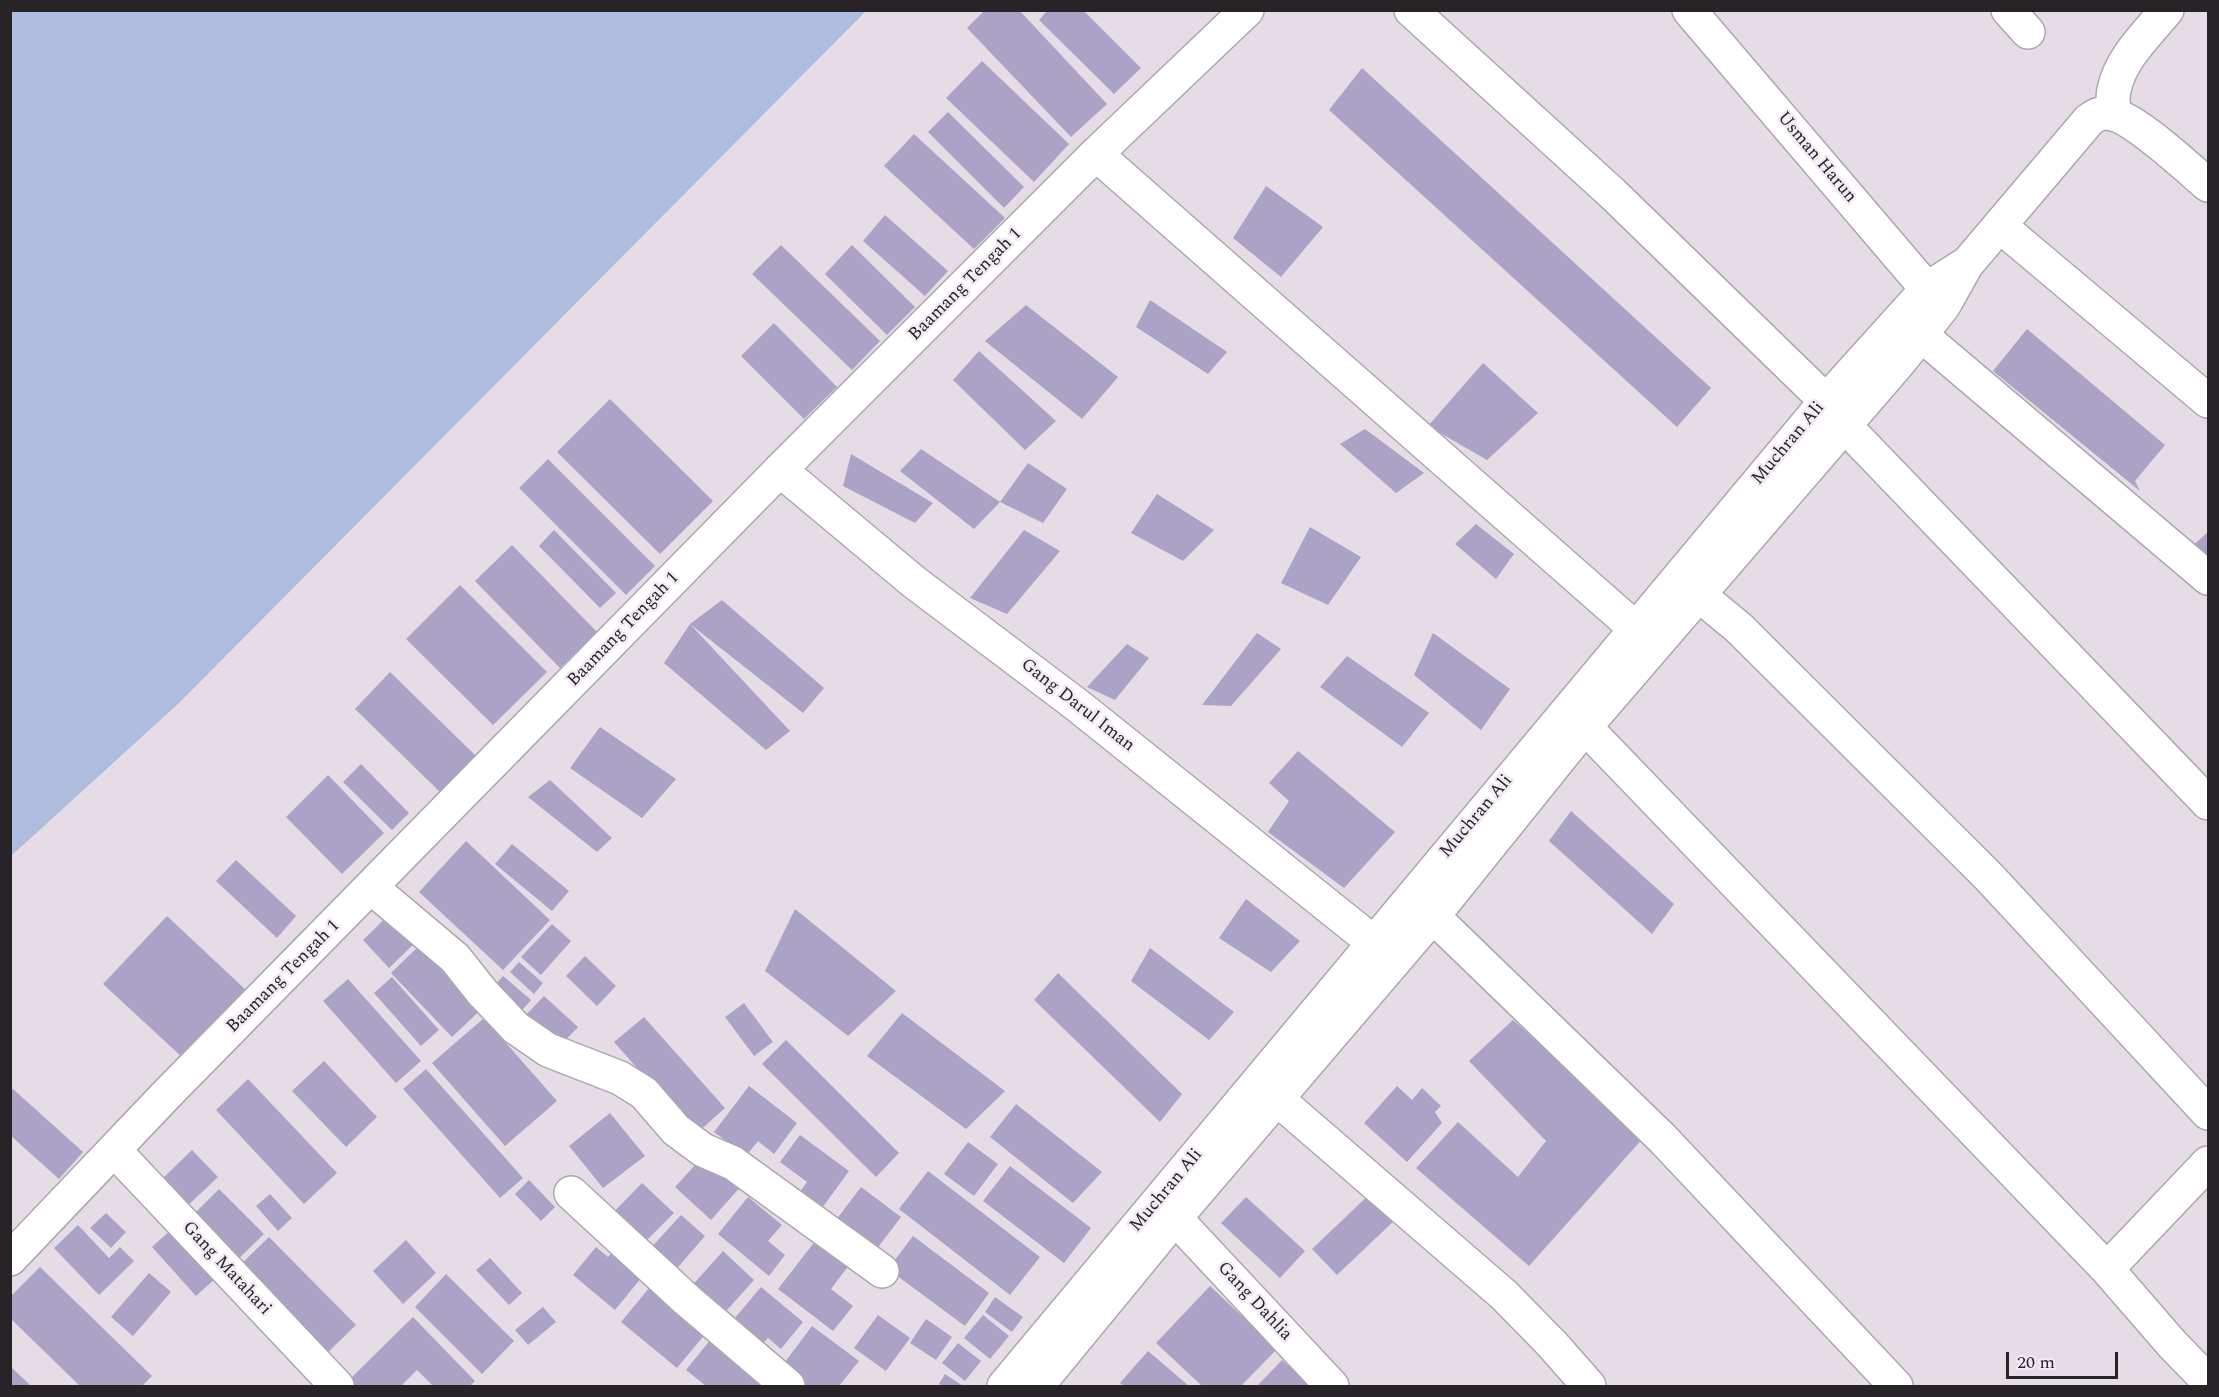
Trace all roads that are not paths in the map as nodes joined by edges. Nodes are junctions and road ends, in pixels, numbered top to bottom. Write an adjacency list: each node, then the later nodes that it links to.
1 (1247, 10): 6 (street, Baamang Tengah 1)
2 (1411, 10): 12 (street)
3 (1689, 10): 9 (street, Usman Harun)
4 (2167, 10): 5 (street)
5 (2101, 117): 7 (street); 8 (street, Muchran Ali)
6 (1096, 154): 13 (street, Baamang Tengah 1); 16 (street)
7 (2208, 185)
8 (2000, 226): 9 (street, Muchran Ali); 11 (street)
9 (1936, 297): 10 (street, Muchran Ali)
10 (1911, 326): 12 (street, Muchran Ali); 14 (street)
11 (2208, 401)
12 (1835, 413): 15 (street, Muchran Ali); 16 (street, Muchran Ali); 18 (street)
13 (780, 470): 19 (street, Baamang Tengah 1); 21 (street, Gang Darul Iman)
14 (2208, 578)
15 (1699, 595): 17 (street, Muchran Ali); 23 (street)
16 (1635, 628): 20 (street, Muchran Ali)
17 (1585, 727): 20 (street, Muchran Ali); 29 (street)
18 (2208, 803)
19 (372, 888): 24 (street, Baamang Tengah 1); 30 (street)
20 (1422, 906): 21 (street, Muchran Ali); 22 (street, Muchran Ali); 38 (street)
21 (1373, 942): 34 (street, Muchran Ali)
22 (1276, 1098): 27 (street, Muchran Ali); 37 (street)
23 (2208, 1113)
24 (115, 1151): 28 (street, Baamang Tengah 1); 32 (street, Gang Matahari)
25 (2208, 1164): 29 (street)
26 (571, 1194): 33 (street)
27 (1175, 1218): 35 (street, Muchran Ali); 36 (street, Gang Dahlia)
28 (10, 1260)
29 (2107, 1269): 31 (street)
30 (882, 1271)
31 (2208, 1380)
32 (338, 1386)
33 (788, 1386)
34 (1004, 1386)
35 (1037, 1386)
36 (1332, 1386)
37 (1589, 1386)
38 (1896, 1386)

